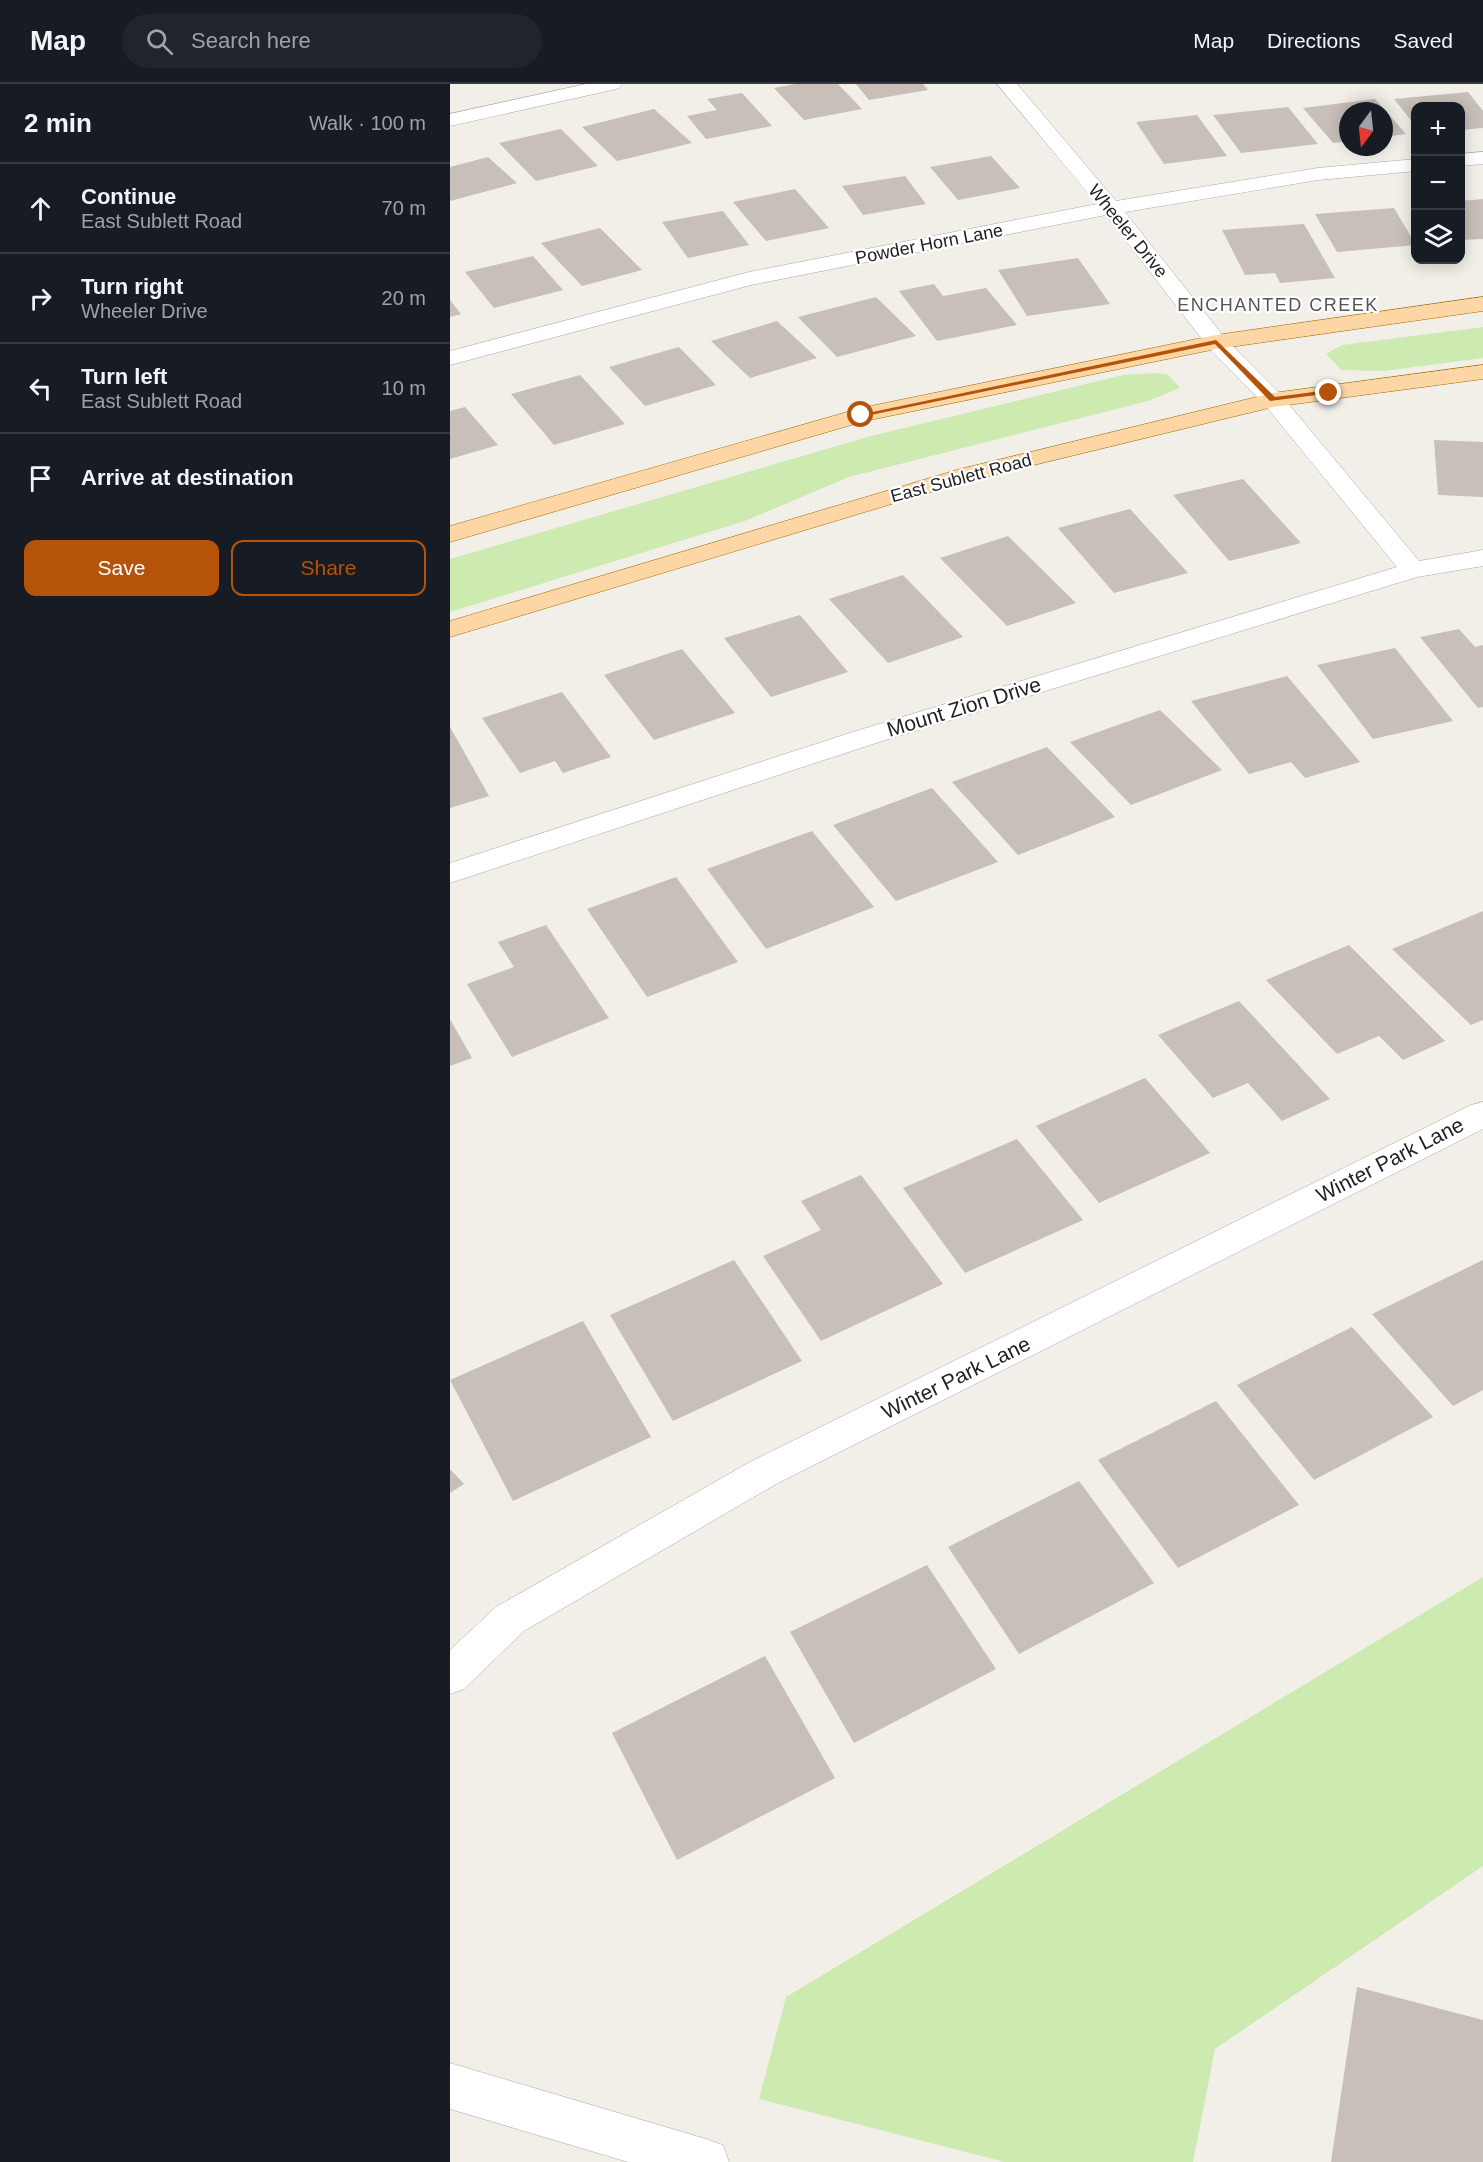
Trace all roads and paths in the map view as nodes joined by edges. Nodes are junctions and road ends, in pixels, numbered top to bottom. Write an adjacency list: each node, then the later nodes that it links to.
1 (612, 84): 3 (street)
2 (1007, 84): 7 (street, Wheeler Drive)
3 (450, 120)
4 (1483, 158): 5 (street)
5 (1465, 160)
6 (1411, 165): 7 (street, Powder Horn Lane)
7 (1111, 208): 9 (street, Wheeler Drive); 10 (street, Powder Horn Lane)
8 (1483, 304): 9 (main road)
9 (1216, 342): 12 (street, Wheeler Drive); 13 (main road)
10 (450, 358)
11 (1483, 372): 12 (main road, East Sublett Road)
12 (1273, 400): 15 (street, Wheeler Drive); 16 (main road, East Sublett Road)
13 (450, 534)
14 (1483, 558): 15 (street, Mount Zion Drive)
15 (1413, 570): 17 (street, Mount Zion Drive)
16 (450, 629)
17 (450, 873)
18 (1483, 1114): 19 (street, Winter Park Lane)
19 (450, 1676)
20 (450, 2086): 21 (street)
21 (706, 2162)

